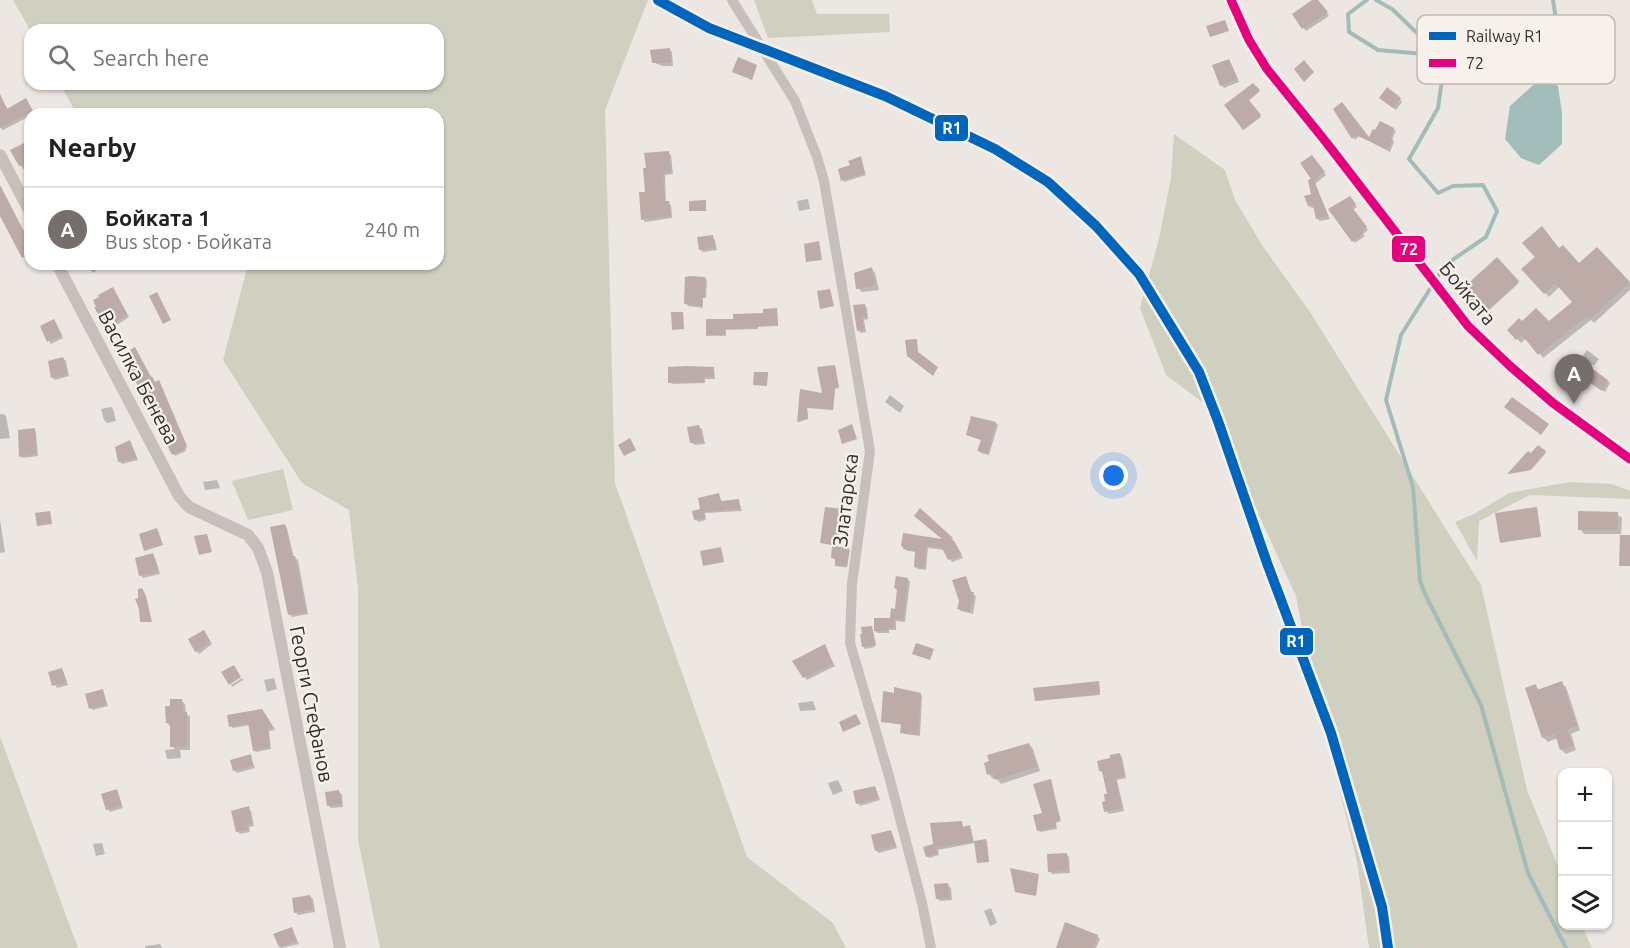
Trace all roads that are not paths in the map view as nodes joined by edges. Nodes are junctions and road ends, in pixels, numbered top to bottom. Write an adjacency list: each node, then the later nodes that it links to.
1 (732, 0): 9 (street, Златарска)
2 (1231, 0): 6 (street, Бойката)
3 (0, 155): 4 (street)
4 (24, 201)
5 (60, 270): 7 (street, Василка Бенева)
6 (1630, 459)
7 (189, 507): 8 (street, Георги Стефанов)
8 (340, 948)
9 (931, 948)

